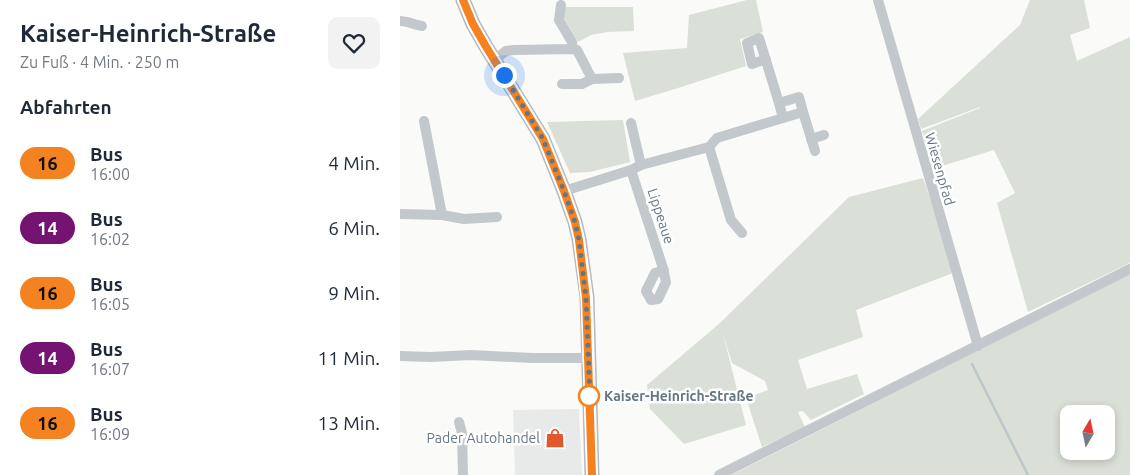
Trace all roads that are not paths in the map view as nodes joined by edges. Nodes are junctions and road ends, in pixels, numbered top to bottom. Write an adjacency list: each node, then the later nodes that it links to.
1 (463, 0): 7 (main road)
2 (878, 0): 30 (street, Wiesenpfad)
3 (561, 6): 6 (street)
4 (400, 21): 5 (street)
5 (422, 26)
6 (572, 49): 7 (street); 9 (street)
7 (494, 60): 23 (main road)
8 (766, 60): 12 (street)
9 (592, 78): 10 (street); 11 (street)
10 (619, 78)
11 (562, 84)
12 (779, 103): 13 (street); 14 (street)
13 (803, 112): 14 (street); 18 (street)
14 (783, 118): 19 (street)
15 (424, 121): 25 (street)
16 (631, 123): 21 (street)
17 (824, 135): 18 (street)
18 (811, 139): 20 (street)
19 (709, 146): 21 (street); 27 (street)
20 (814, 151)
21 (641, 165): 22 (street)
22 (632, 170): 23 (street); 29 (street, Lippeaue)
23 (564, 191): 32 (main road)
24 (400, 214): 25 (street)
25 (442, 215): 26 (street)
26 (497, 217)
27 (742, 232)
28 (1130, 269): 30 (street)
29 (664, 270)
30 (978, 346): 36 (street)
31 (400, 356): 32 (street)
32 (589, 358): 35 (main road)
33 (459, 422): 34 (street)
34 (463, 475)
35 (592, 475)
36 (720, 475)

